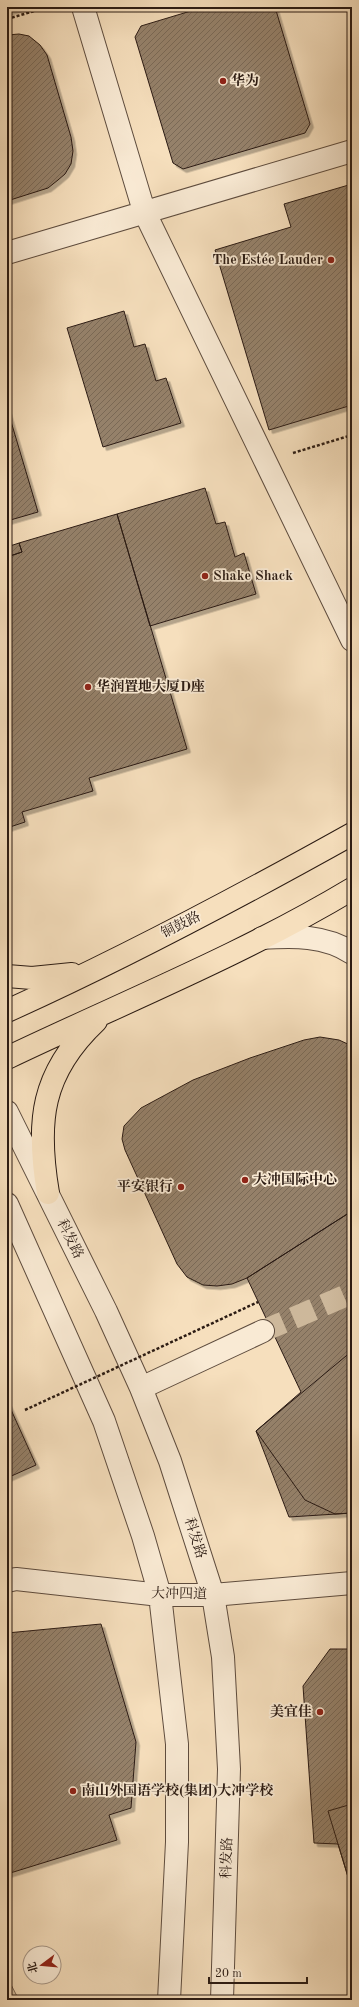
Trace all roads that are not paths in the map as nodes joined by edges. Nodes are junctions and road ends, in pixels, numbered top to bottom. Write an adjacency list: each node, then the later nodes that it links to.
1 (83, 7): 3 (street)
2 (352, 151): 3 (street)
3 (144, 211): 4 (street); 5 (street)
4 (7, 253)
5 (352, 640)
6 (352, 834): 10 (main road, 铜鼓路)
7 (352, 889): 8 (main road)
8 (262, 938): 9 (street); 13 (main road)
9 (352, 953)
10 (95, 969): 11 (main road); 12 (main road, 铜鼓路)
11 (7, 976)
12 (7, 1011)
13 (106, 1012): 14 (main road); 16 (main road)
14 (7, 1058)
15 (7, 1112): 16 (street, 科发路)
16 (48, 1194): 19 (street, 科发路)
17 (7, 1204): 22 (street)
18 (263, 1331): 19 (street)
19 (141, 1388): 23 (street, 科发路)
20 (7, 1581): 22 (street, 大冲四道)
21 (352, 1583): 23 (street, 大冲四道)
22 (160, 1595): 23 (street, 大冲四道); 24 (street)
23 (213, 1595): 25 (street, 科发路)
24 (169, 2000)
25 (222, 2000)

